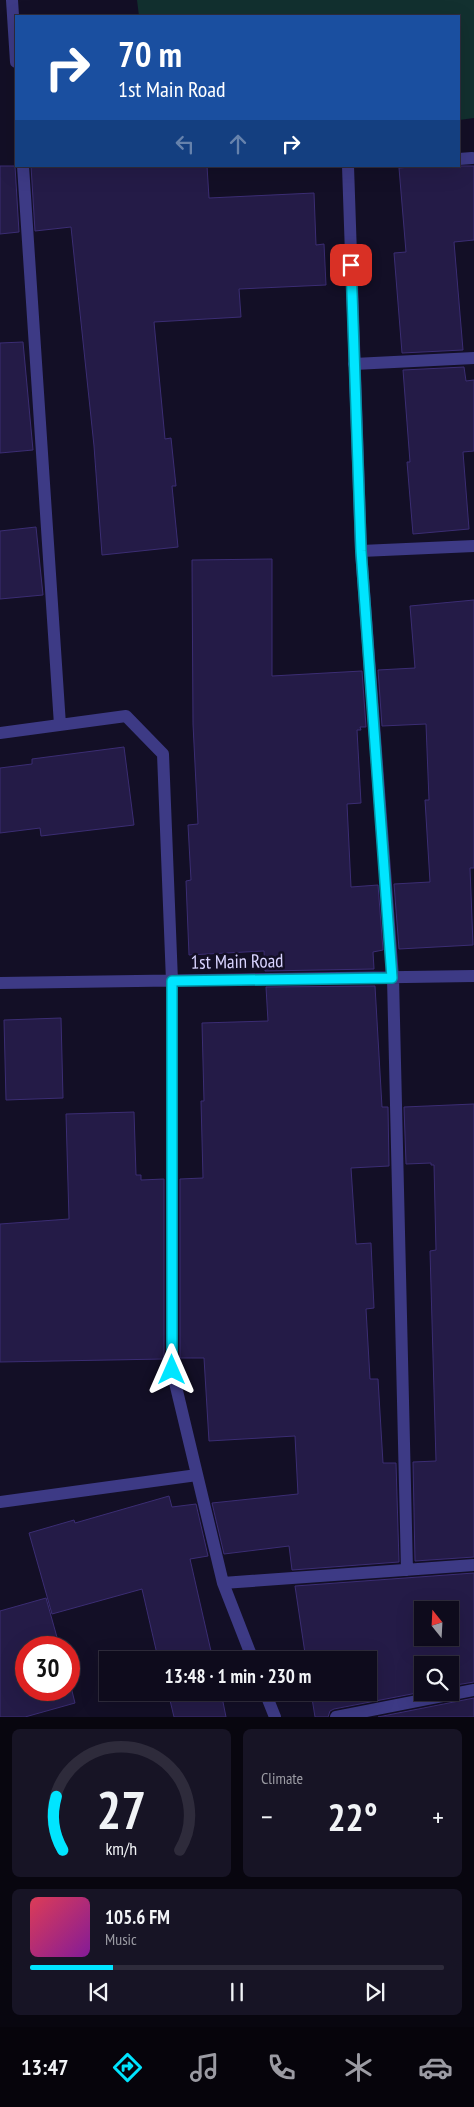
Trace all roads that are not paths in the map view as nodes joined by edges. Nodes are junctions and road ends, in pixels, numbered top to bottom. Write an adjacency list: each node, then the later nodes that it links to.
1 (12, 0): 2 (street)
2 (15, 46)
3 (472, 158): 4 (street)
4 (460, 159)
5 (23, 167): 11 (street)
6 (348, 167): 8 (street)
7 (474, 358): 8 (street)
8 (354, 364): 10 (street)
9 (474, 546): 10 (street)
10 (361, 551): 14 (street)
11 (60, 725): 12 (street); 15 (street)
12 (0, 733)
13 (474, 976): 14 (street, 1st Main Road)
14 (392, 978): 15 (street, 1st Main Road); 20 (street)
15 (172, 981): 16 (street, 1st Main Road); 17 (street)
16 (0, 983)
17 (197, 1475): 18 (street); 21 (street)
18 (0, 1502)
19 (474, 1565): 20 (street)
20 (407, 1570): 21 (street)
21 (223, 1583): 22 (street)
22 (249, 1651)
23 (474, 1690): 26 (street)
24 (269, 1701): 25 (street)
25 (275, 1717)
26 (336, 1717)

